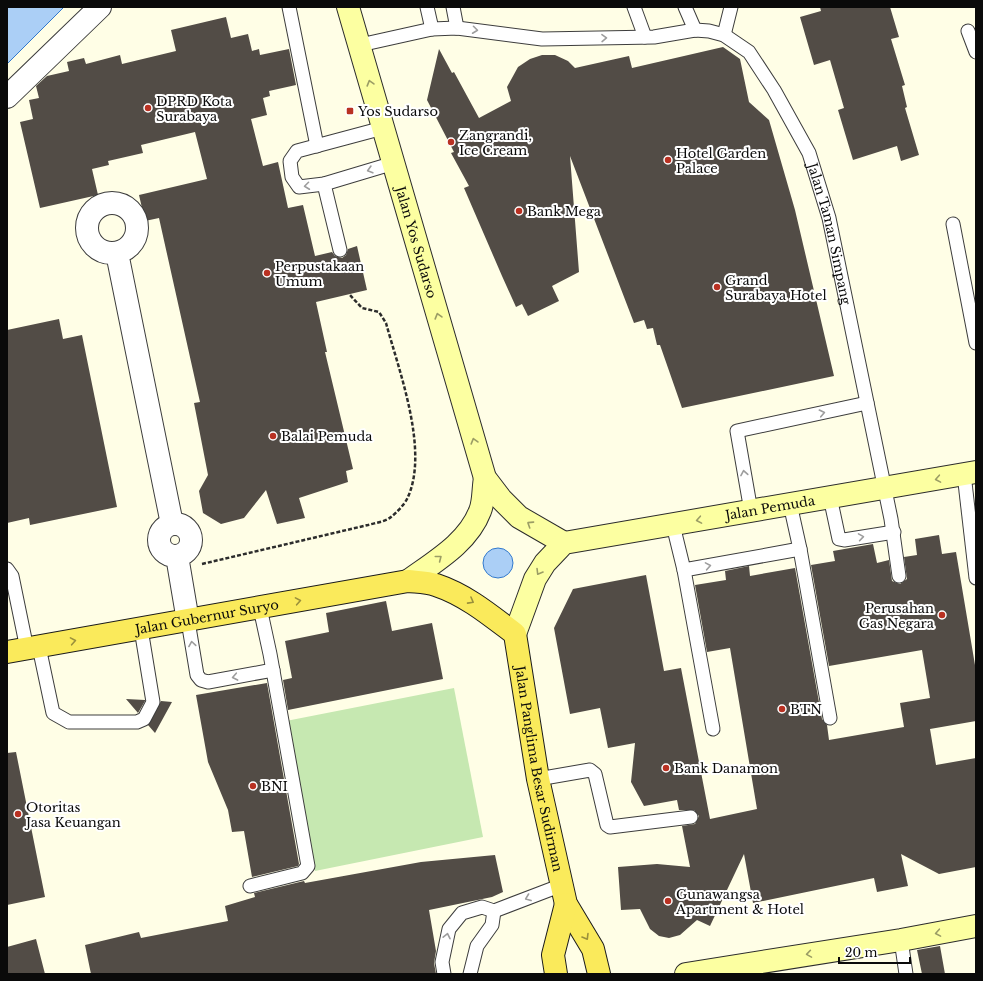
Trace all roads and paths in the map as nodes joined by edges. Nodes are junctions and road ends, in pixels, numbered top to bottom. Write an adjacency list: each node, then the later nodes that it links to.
1 (100, 7): 17 (street)
2 (289, 7): 19 (lane)
3 (348, 7): 15 (main road, Jalan Yos Sudarso)
4 (427, 7): 10 (lane)
5 (453, 7): 9 (lane)
6 (634, 7): 14 (lane)
7 (685, 7): 11 (lane)
8 (731, 7): 13 (lane)
9 (457, 28): 10 (lane); 14 (lane, one-way to 14)
10 (432, 29): 15 (lane)
11 (695, 30): 13 (lane); 14 (lane)
12 (968, 31): 16 (lane)
13 (724, 35): 27 (lane, Jalan Taman Simpang)
14 (645, 37)
15 (360, 46): 18 (main road, Jalan Yos Sudarso, one-way to 15)
16 (976, 52)
17 (7, 97)
18 (383, 128): 19 (lane); 20 (main road, Jalan Yos Sudarso)
19 (317, 146): 21 (lane, one-way to 19)
20 (394, 163): 21 (lane, one-way to 21); 29 (main road, Jalan Yos Sudarso, one-way to 20)
21 (324, 184): 23 (lane)
22 (953, 224): 26 (lane)
23 (340, 250)
24 (117, 254): 38 (street)
25 (349, 294): 38 (path)
26 (976, 343)
27 (867, 403): 30 (lane, Jalan Taman Simpang); 33 (lane, one-way to 27)
28 (970, 473): 30 (main road, Jalan Pemuda, one-way to 30); 42 (lane)
29 (484, 478): 36 (main road, one-way to 29); 43 (main road, Jalan Gubernur Suryo, one-way to 29)
30 (884, 488): 31 (main road, Jalan Pemuda); 35 (lane, Jalan Taman Simpang)
31 (830, 497): 32 (main road, Jalan Pemuda); 35 (lane, one-way to 35)
32 (790, 504): 33 (main road, Jalan Pemuda); 37 (lane)
33 (751, 511): 34 (main road, Jalan Pemuda, one-way to 34)
34 (673, 525): 36 (main road, Jalan Pemuda); 40 (lane)
35 (894, 532): 41 (lane, Jalan Taman Simpang)
36 (564, 543): 47 (main road, one-way to 47)
37 (800, 549): 40 (lane, one-way to 37); 50 (lane)
38 (178, 563): 45 (street)
39 (7, 569): 48 (lane)
40 (684, 570): 51 (lane)
41 (899, 576)
42 (976, 578)
43 (408, 581): 44 (main road, Jalan Gubernur Suryo, one-way to 43); 47 (main road, Jalan Gubernur Suryo, one-way to 47)
44 (260, 608): 45 (main road, Jalan Gubernur Suryo); 49 (lane)
45 (188, 621): 46 (main road, Jalan Gubernur Suryo); 49 (lane, one-way to 45)
46 (141, 629): 48 (main road, Jalan Gubernur Suryo, one-way to 46); 48 (lane)
47 (515, 634): 52 (main road, Jalan Panglima Besar Sudirman)
48 (25, 649)
49 (273, 670): 54 (lane)
50 (830, 718)
51 (713, 729)
52 (538, 779): 53 (lane); 55 (main road, Jalan Panglima Besar Sudirman)
53 (691, 816)
54 (250, 886)
55 (564, 894): 56 (lane, one-way to 56); 61 (main road, Jalan Panglima Besar Sudirman); 62 (main road, Jalan Panglima Besar Sudirman, one-way to 62)
56 (494, 911): 59 (lane, one-way to 56); 60 (lane)
57 (976, 926): 58 (main road, one-way to 58)
58 (901, 940): 63 (main road, one-way to 63); 64 (lane)
59 (444, 974)
60 (470, 974)
61 (556, 974)
62 (599, 974)
63 (686, 974)
64 (906, 974)

